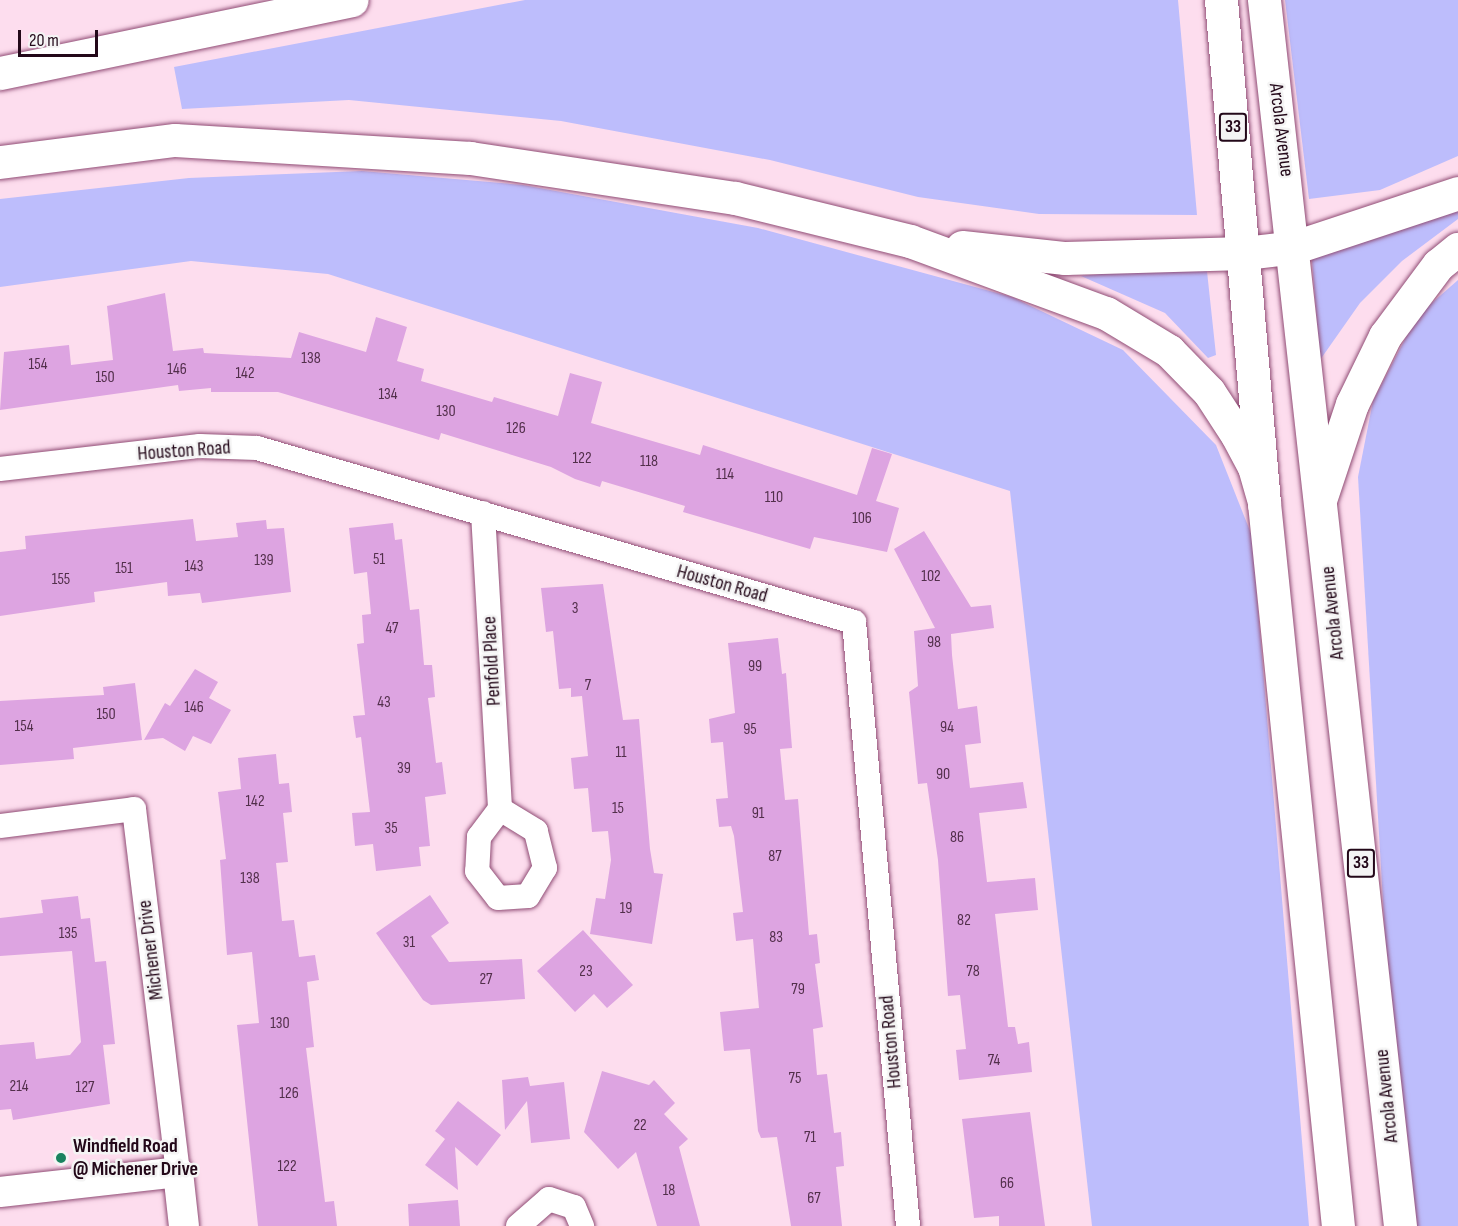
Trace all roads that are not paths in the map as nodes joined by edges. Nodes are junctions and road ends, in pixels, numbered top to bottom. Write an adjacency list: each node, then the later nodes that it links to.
1 (351, 0): 4 (main road)
2 (1221, 0): 10 (main road, 33)
3 (1264, 0): 8 (main road, Arcola Avenue / 33)
4 (0, 73)
5 (0, 162): 7 (main road)
6 (1458, 193): 8 (main road)
7 (910, 241): 10 (main road); 13 (main road)
8 (1295, 247): 10 (main road); 12 (main road, Arcola Avenue / 33)
9 (1458, 249): 12 (main road)
10 (1245, 253): 13 (main road, 33)
11 (0, 469): 14 (street, Houston Road)
12 (1320, 500): 24 (main road, Arcola Avenue / 33)
13 (1264, 503): 23 (main road, 33)
14 (483, 513): 15 (street, Penfold Place); 22 (street, Houston Road)
15 (501, 809)
16 (0, 826): 17 (street, Michener Drive)
17 (178, 1172): 18 (street); 19 (street, Michener Drive)
18 (0, 1192)
19 (184, 1226)
20 (518, 1226): 21 (street)
21 (582, 1226)
22 (908, 1226)
23 (1338, 1226)
24 (1400, 1226)

